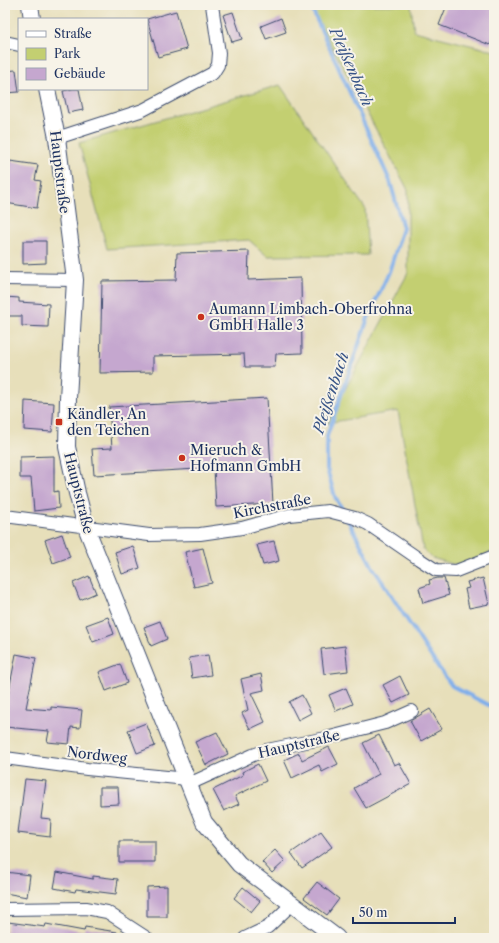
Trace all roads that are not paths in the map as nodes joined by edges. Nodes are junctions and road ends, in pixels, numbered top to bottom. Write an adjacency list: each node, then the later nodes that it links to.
1 (30, 5): 3 (street)
2 (212, 5): 7 (street)
3 (32, 18)
4 (5, 42): 5 (street)
5 (18, 45)
6 (47, 90): 7 (street, Hauptstraße)
7 (58, 138): 9 (street, Hauptstraße)
8 (5, 279): 9 (street)
9 (75, 280): 11 (street, Hauptstraße)
10 (5, 516): 11 (street, Kirchstraße)
11 (86, 527): 12 (street, Kirchstraße); 15 (street, Hauptstraße)
12 (494, 556)
13 (412, 711): 15 (street, Hauptstraße)
14 (5, 758): 15 (street, Nordweg)
15 (188, 782): 16 (street, Hauptstraße)
16 (292, 904): 19 (street); 20 (street, Hauptstraße)
17 (5, 909): 18 (street)
18 (147, 938)
19 (245, 938)
20 (337, 938)

